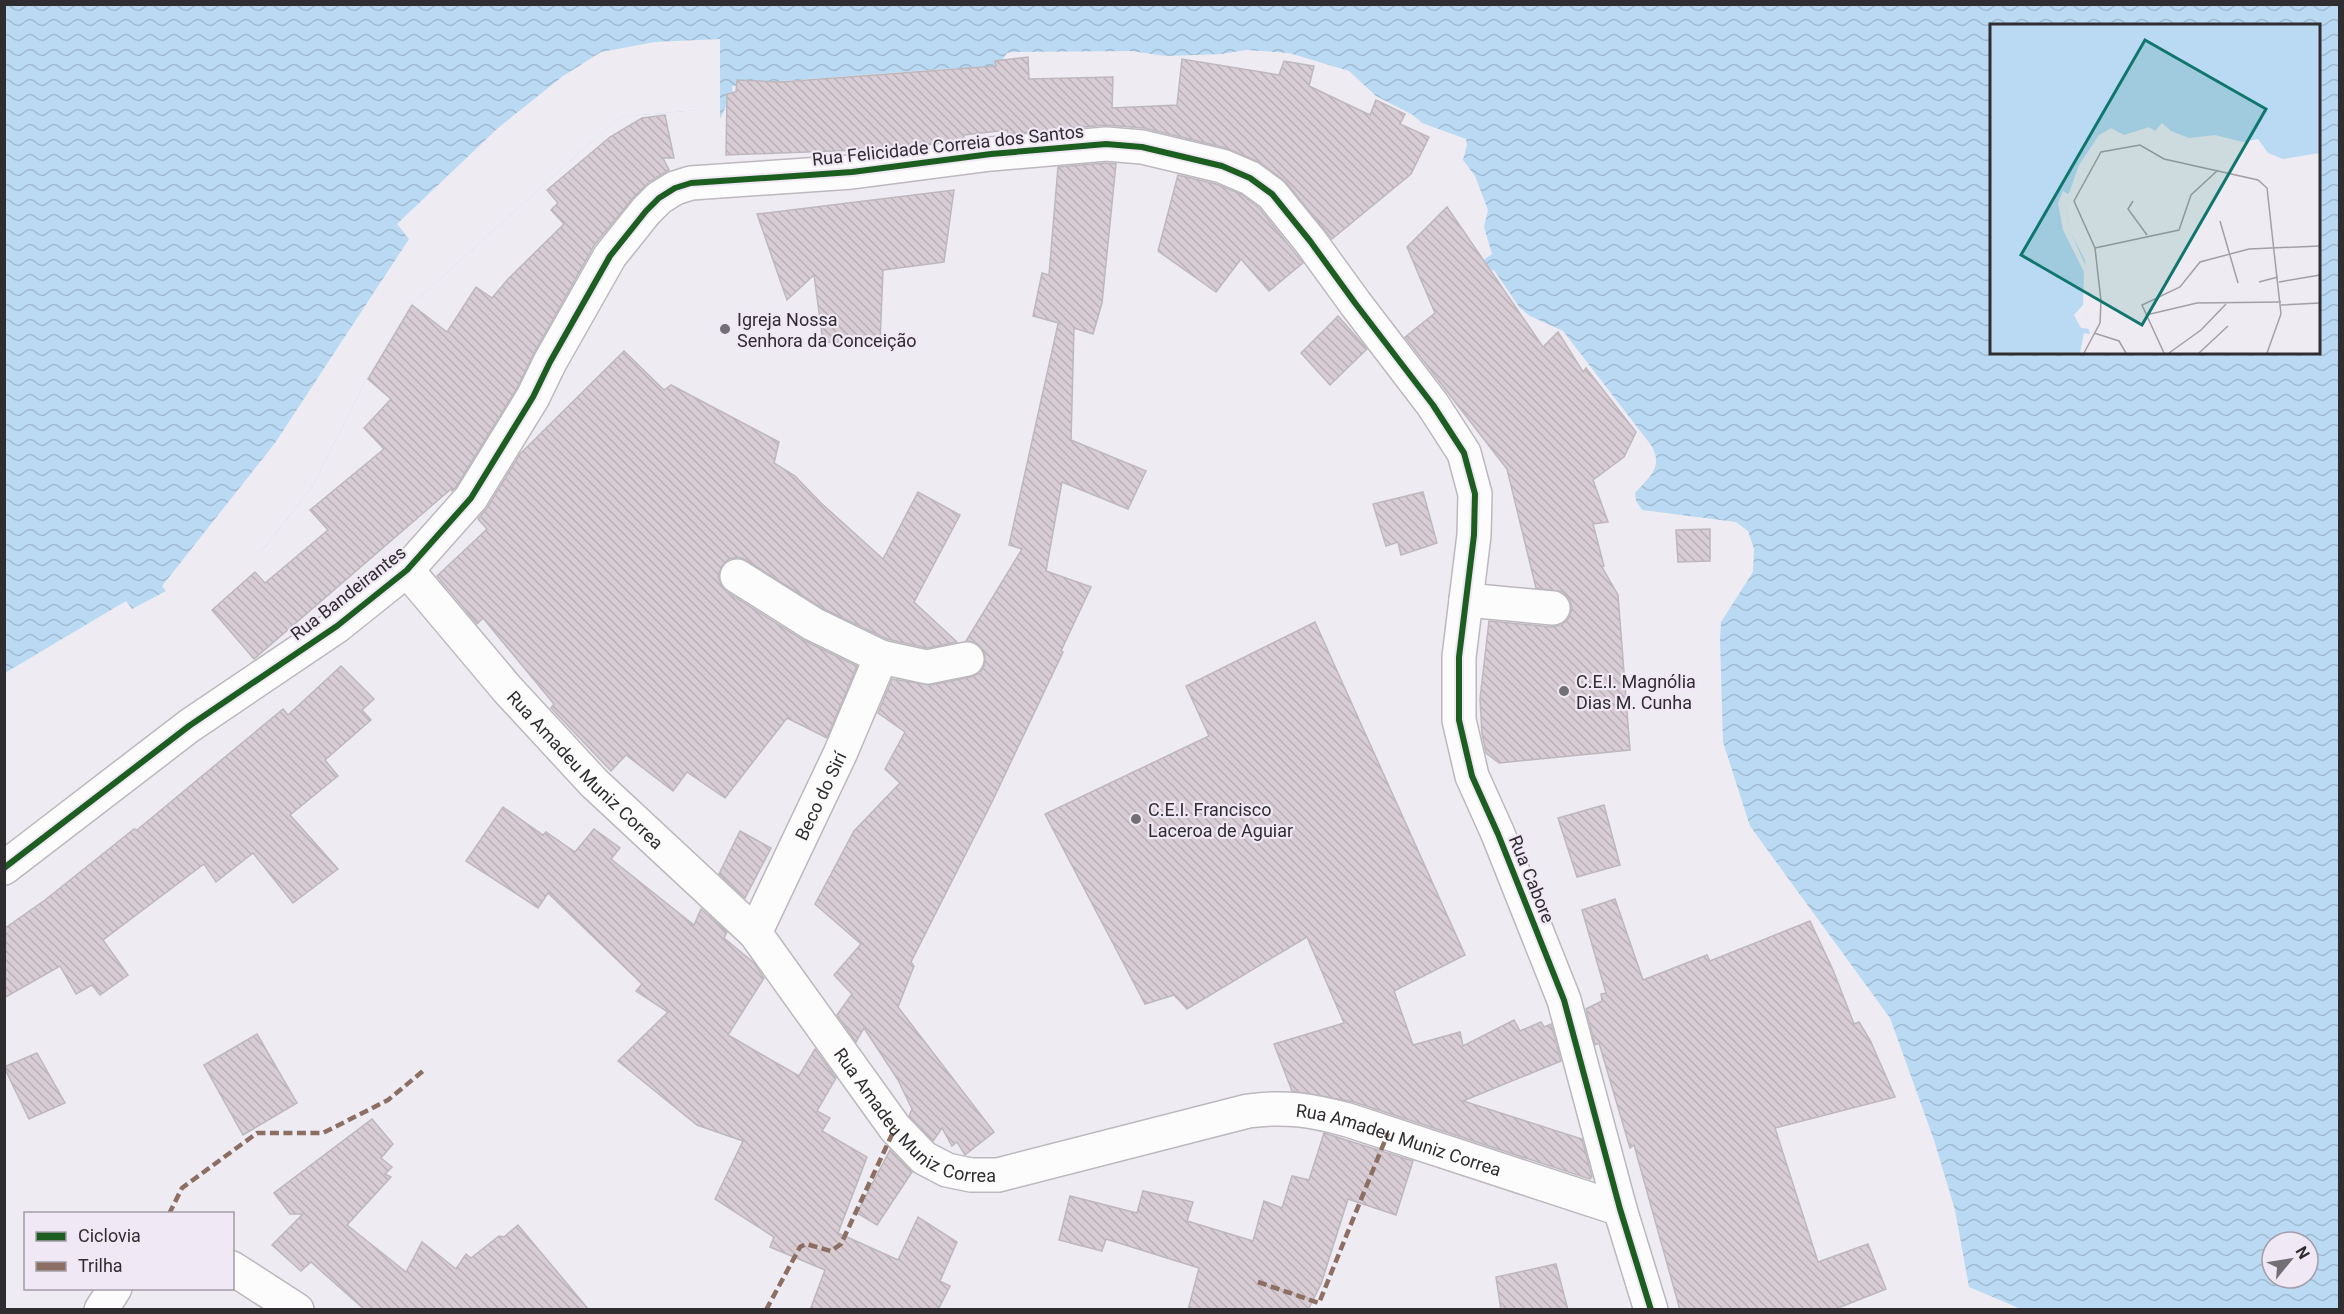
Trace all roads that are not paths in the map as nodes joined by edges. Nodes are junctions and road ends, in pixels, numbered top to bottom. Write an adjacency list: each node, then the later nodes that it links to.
1 (659, 198): 2 (street, Rua Felicidade Correia dos Santos); 3 (street, Rua Bandeirantes)
2 (1464, 453): 5 (street, Rua Cabore)
3 (407, 570): 9 (street, Rua Bandeirantes); 10 (street, Rua Amadeu Muniz Correa)
4 (736, 576): 7 (street)
5 (1466, 600): 6 (street); 11 (street, Rua Cabore)
6 (1553, 608)
7 (881, 657): 8 (street); 10 (street, Beco do Sirí)
8 (967, 659)
9 (4, 867)
10 (755, 933): 11 (street, Rua Amadeu Muniz Correa)
11 (1620, 1209): 14 (street, Rua Cabore)
12 (234, 1269): 13 (street)
13 (297, 1310)
14 (1651, 1310)

